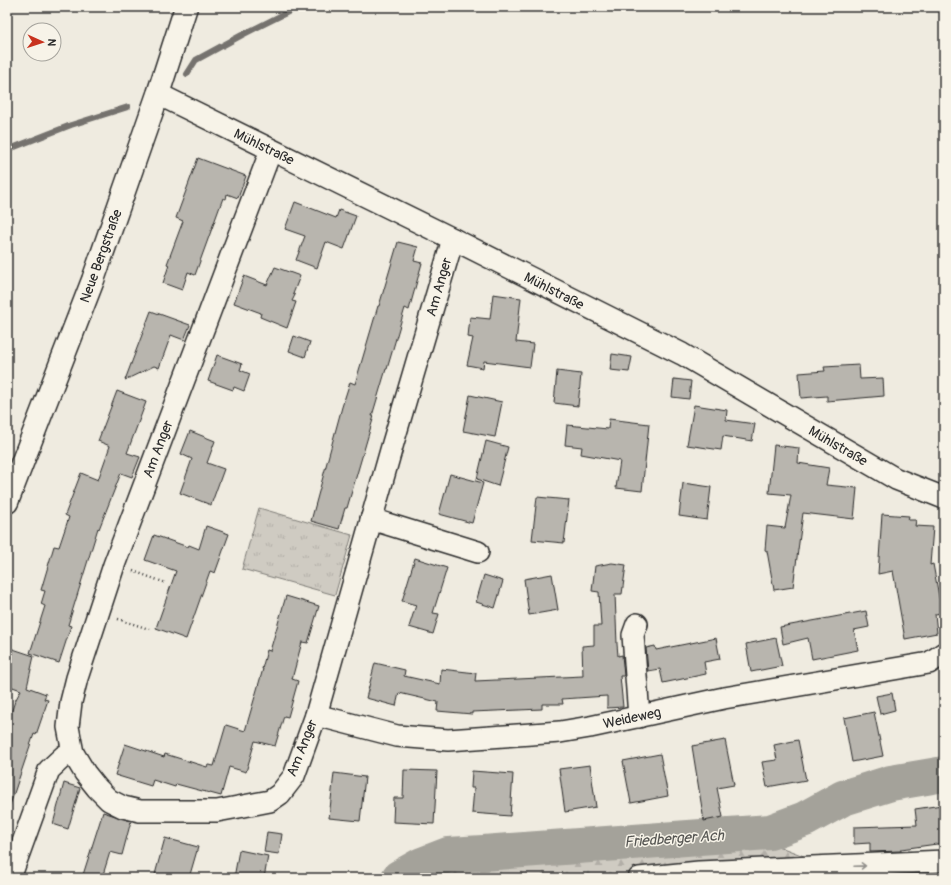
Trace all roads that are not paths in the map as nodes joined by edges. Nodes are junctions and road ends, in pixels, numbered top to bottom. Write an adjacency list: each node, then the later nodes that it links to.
1 (186, 7): 2 (main road, Neue Bergstraße)
2 (158, 94): 3 (street, Mühlstraße); 6 (main road, Neue Bergstraße)
3 (271, 150): 4 (street, Mühlstraße); 13 (street, Am Anger)
4 (453, 239): 5 (street, Mühlstraße); 7 (street, Am Anger)
5 (944, 498)
6 (7, 502)
7 (371, 519): 8 (street); 11 (street, Am Anger)
8 (478, 552)
9 (637, 624): 12 (street)
10 (944, 653): 12 (street, Weideweg)
11 (316, 715): 12 (street, Weideweg); 13 (street, Am Anger)
12 (639, 717)
13 (73, 753): 15 (street)
14 (944, 861): 16 (street, one-way to 14)
15 (10, 878)
16 (639, 878)

